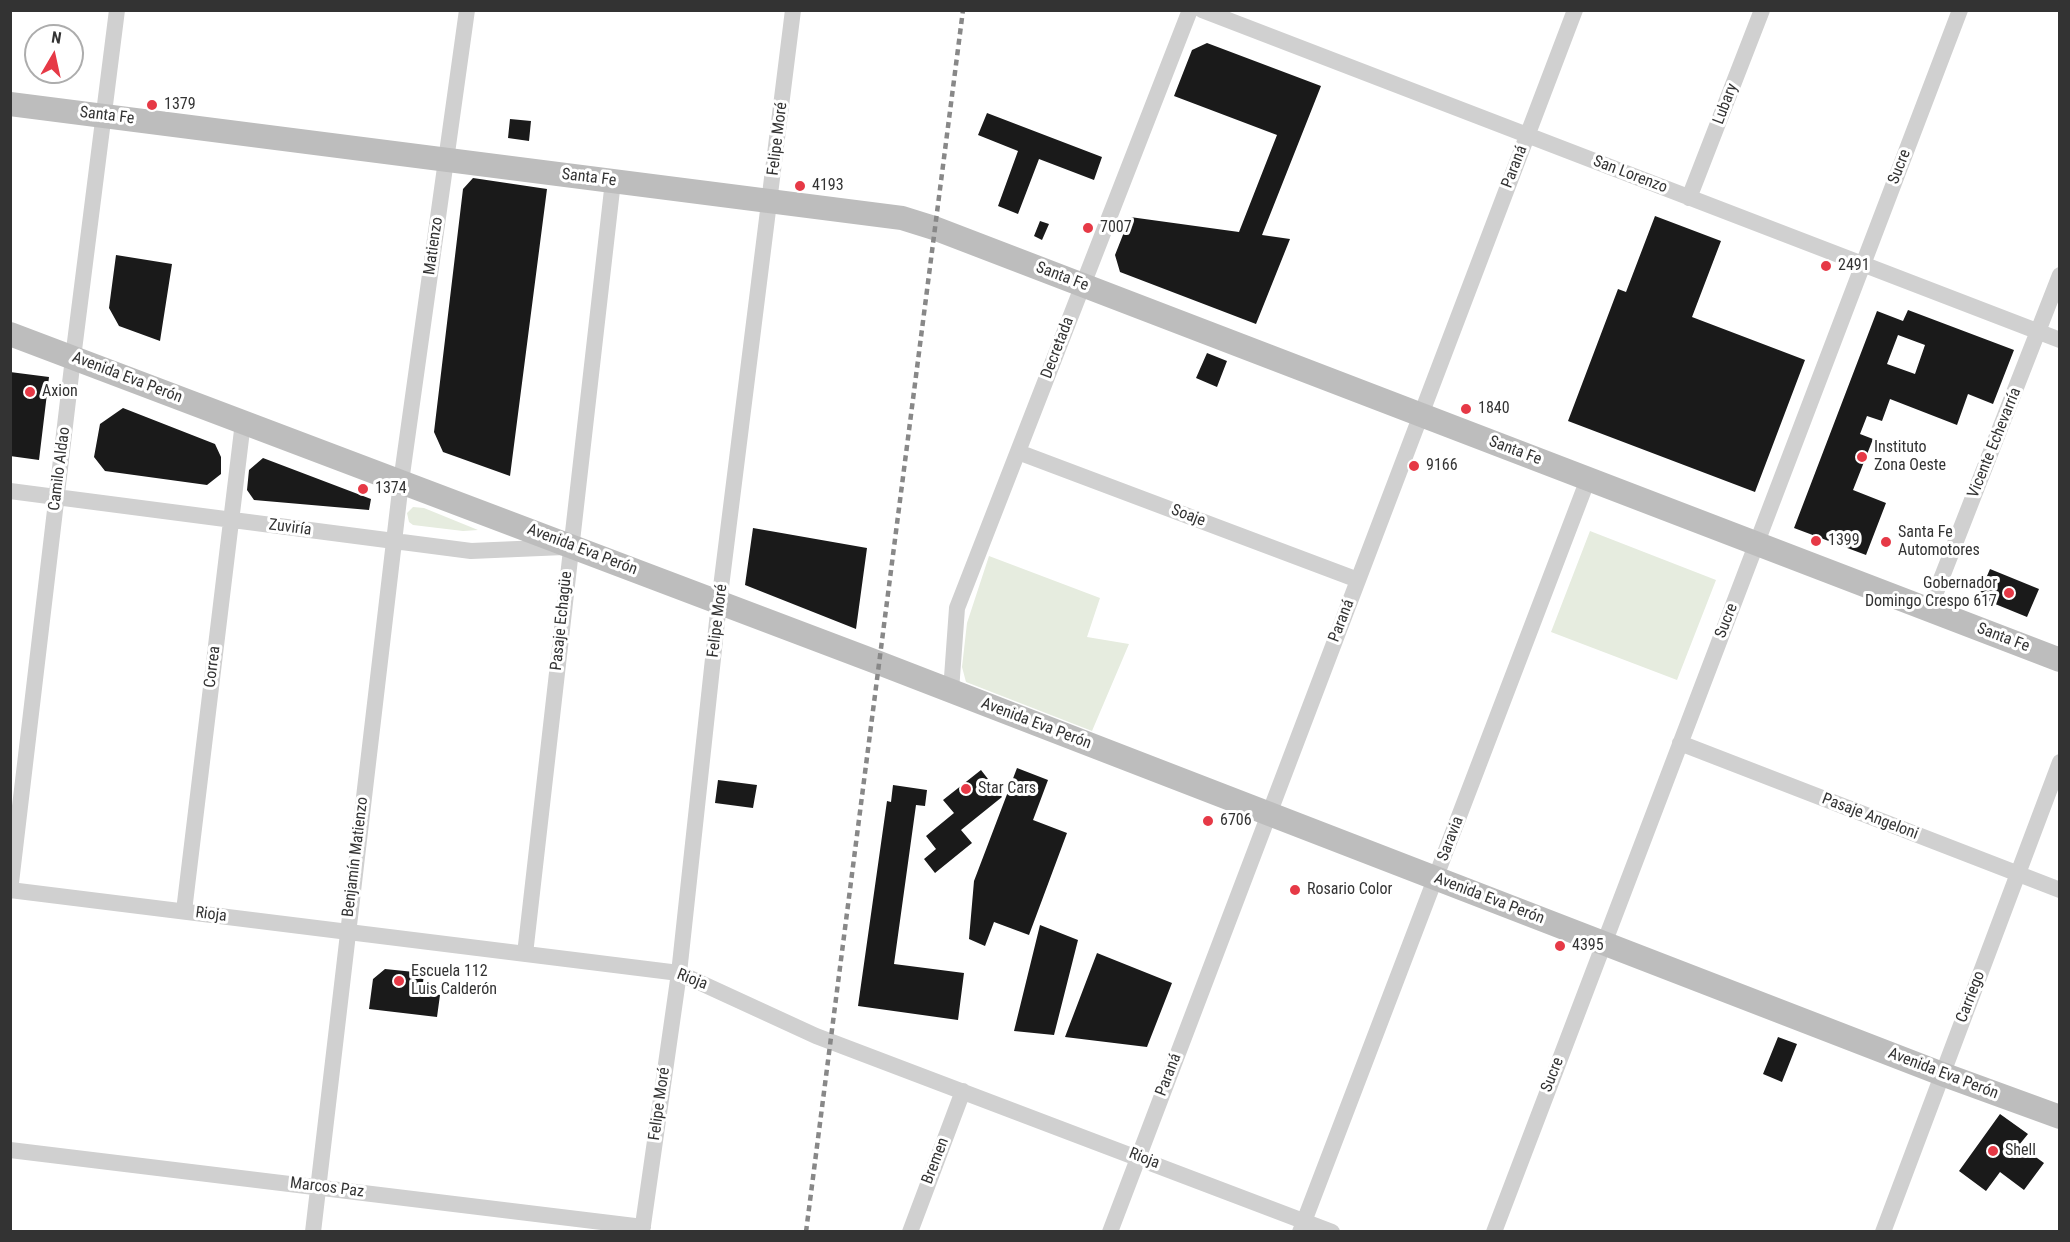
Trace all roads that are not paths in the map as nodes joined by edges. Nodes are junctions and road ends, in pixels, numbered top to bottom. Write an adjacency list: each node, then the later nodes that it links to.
1 (117, 10): 10 (street, Camilo Aldao)
2 (467, 10): 12 (street, Matienzo)
3 (793, 10): 15 (street, Felipe Moré)
4 (1190, 10): 18 (street, Decretada)
5 (1202, 10): 11 (street, San Lorenzo)
6 (1575, 10): 11 (street, Paraná)
7 (1762, 10): 14 (street, Lubary)
8 (1960, 10): 16 (street, Sucre)
9 (10, 104): 10 (main road, Santa Fe)
10 (103, 116): 12 (main road, Santa Fe); 22 (street, Camilo Aldao)
11 (1527, 135): 14 (street, San Lorenzo); 23 (street, Paraná)
12 (446, 159): 13 (main road, Santa Fe); 27 (street, Matienzo)
13 (613, 181): 15 (main road, Santa Fe); 33 (street, Pasaje Echagüe)
14 (1689, 198): 16 (street, San Lorenzo)
15 (770, 201): 18 (main road, Santa Fe); 35 (street, Felipe Moré)
16 (1863, 264): 19 (street, San Lorenzo); 32 (street, Sucre)
17 (2060, 274): 19 (street, Vicente Echevarría)
18 (1083, 285): 23 (main road, Santa Fe); 25 (street, Decretada)
19 (2039, 332): 21 (street, San Lorenzo); 36 (street, Vicente Echevarría)
20 (10, 334): 22 (main road, Avenida Eva Perón)
21 (2060, 340)
22 (73, 358): 24 (main road, Avenida Eva Perón); 29 (street, Camilo Aldao)
23 (1421, 415): 26 (main road, Santa Fe); 34 (street, Paraná)
24 (243, 422): 27 (main road, Avenida Eva Perón); 30 (street, Correa)
25 (1018, 452): 34 (street, Soaje); 38 (street, Decretada)
26 (1588, 479): 32 (main road, Santa Fe); 43 (street, Saravia)
27 (401, 482): 31 (street, Benjamín Matienzo); 33 (main road, Avenida Eva Perón)
28 (10, 490): 29 (street, Zuviría)
29 (57, 497): 30 (street, Zuviría); 44 (street, Camilo Aldao)
30 (231, 520): 31 (street, Zuviría); 46 (street, Correa)
31 (394, 541): 33 (street, Zuviría); 47 (street, Benjamín Matienzo)
32 (1756, 544): 36 (main road, Santa Fe); 39 (street, Sucre)
33 (571, 546): 35 (main road, Avenida Eva Perón); 49 (street, Pasaje Echagüe)
34 (1358, 580): 41 (street, Paraná)
35 (719, 603): 38 (main road, Avenida Eva Perón); 50 (street, Felipe Moré)
36 (1929, 610): 37 (main road, Santa Fe)
37 (2060, 660)
38 (951, 691): 41 (main road, Avenida Eva Perón)
39 (1680, 743): 42 (street, Pasaje Angeloni); 48 (street, Sucre)
40 (2060, 762): 42 (street, Carriego)
41 (1269, 814): 43 (main road, Avenida Eva Perón); 55 (street, Paraná)
42 (2017, 874): 45 (street, Pasaje Angeloni); 51 (street, Carriego)
43 (1435, 879): 48 (main road, Avenida Eva Perón); 57 (street, Saravia)
44 (11, 890): 46 (street, Rioja)
45 (2060, 890)
46 (183, 911): 47 (street, Rioja)
47 (347, 932): 49 (street, Rioja); 56 (street, Benjamín Matienzo)
48 (1604, 944): 51 (main road, Avenida Eva Perón); 63 (street, Sucre)
49 (525, 954): 50 (street, Rioja)
50 (679, 973): 52 (street, Rioja); 58 (street, Felipe Moré)
51 (1942, 1074): 53 (main road, Avenida Eva Perón); 64 (street, Carriego)
52 (963, 1091): 55 (street, Rioja); 60 (street, Bremen)
53 (2060, 1118)
54 (10, 1150): 56 (street, Marcos Paz)
55 (1138, 1157): 57 (street, Rioja); 61 (street, Paraná)
56 (318, 1187): 58 (street, Marcos Paz); 59 (street, Benjamín Matienzo)
57 (1302, 1226): 62 (street, Rioja)
58 (642, 1229)
59 (313, 1232)
60 (910, 1232)
61 (1110, 1232)
62 (1332, 1232)
63 (1494, 1232)
64 (1883, 1232)

